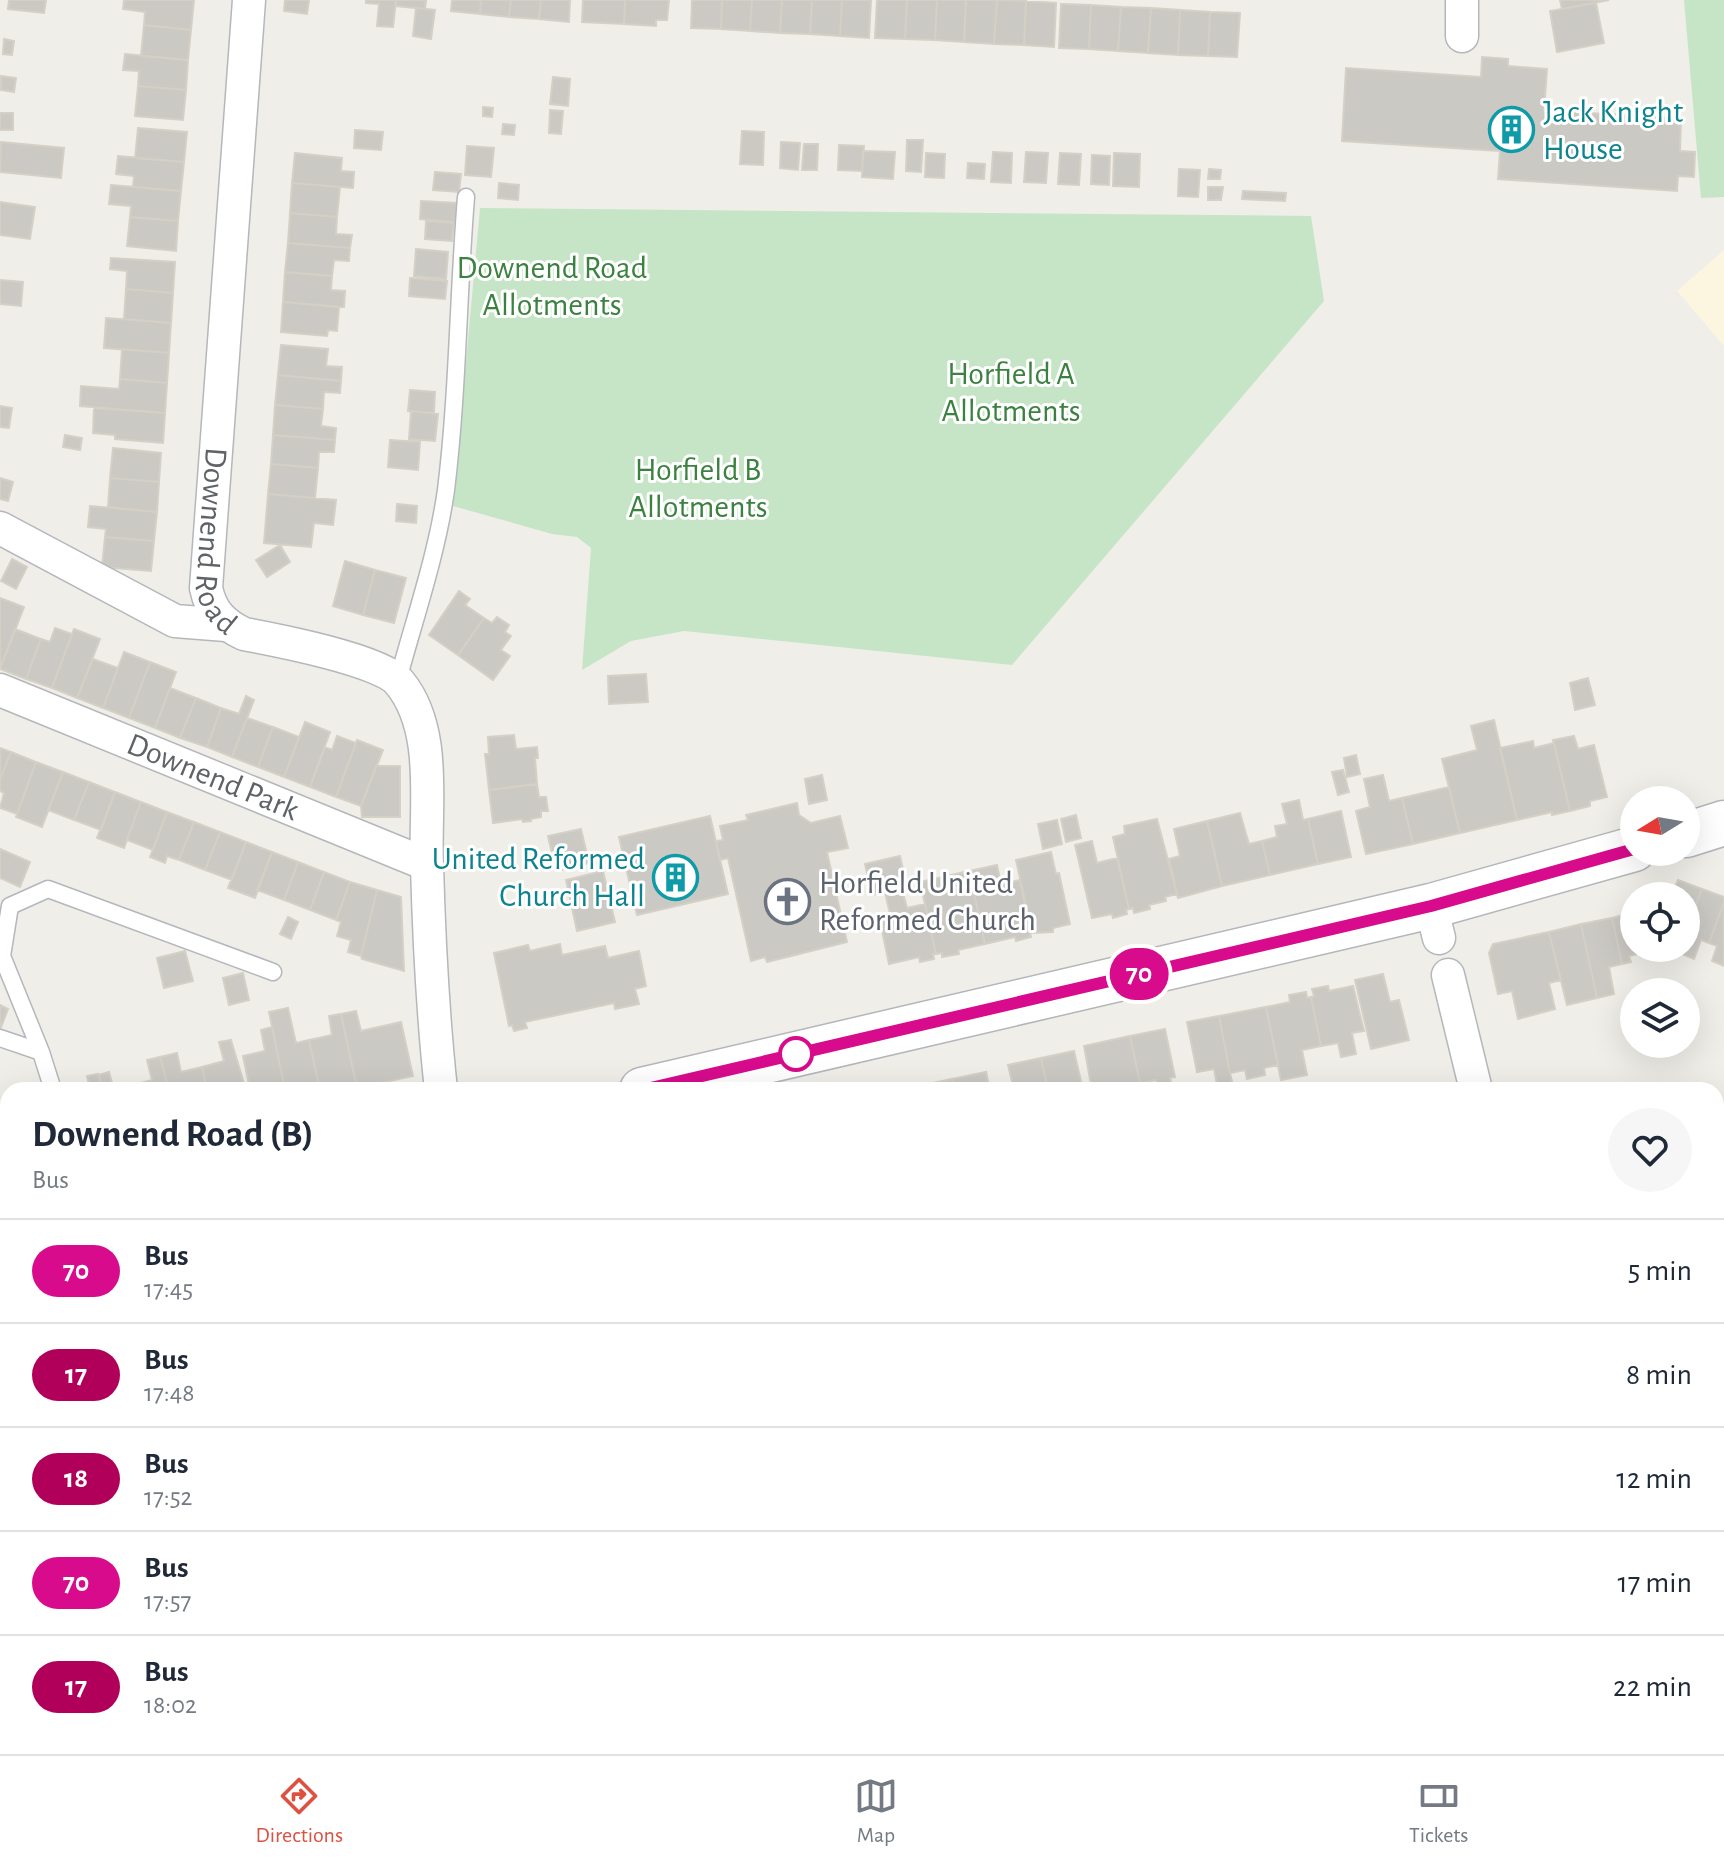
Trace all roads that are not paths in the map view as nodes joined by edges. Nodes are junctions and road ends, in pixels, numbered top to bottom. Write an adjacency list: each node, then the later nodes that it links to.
1 (249, 0): 6 (street, Downend Road)
2 (1462, 0): 3 (street)
3 (1462, 36)
4 (466, 197): 7 (lane)
5 (0, 528): 6 (street)
6 (226, 625): 7 (street, Downend Road)
7 (398, 680): 12 (street)
8 (0, 690): 12 (street, Downend Park)
9 (1724, 823): 10 (main road)
10 (1700, 831)
11 (1620, 854): 19 (main road)
12 (426, 864): 18 (street)
13 (273, 972): 16 (lane)
14 (1448, 975): 20 (street)
15 (0, 1038): 16 (lane)
16 (41, 1052): 17 (lane)
17 (50, 1082)
18 (440, 1082)
19 (680, 1082)
20 (1474, 1082)

